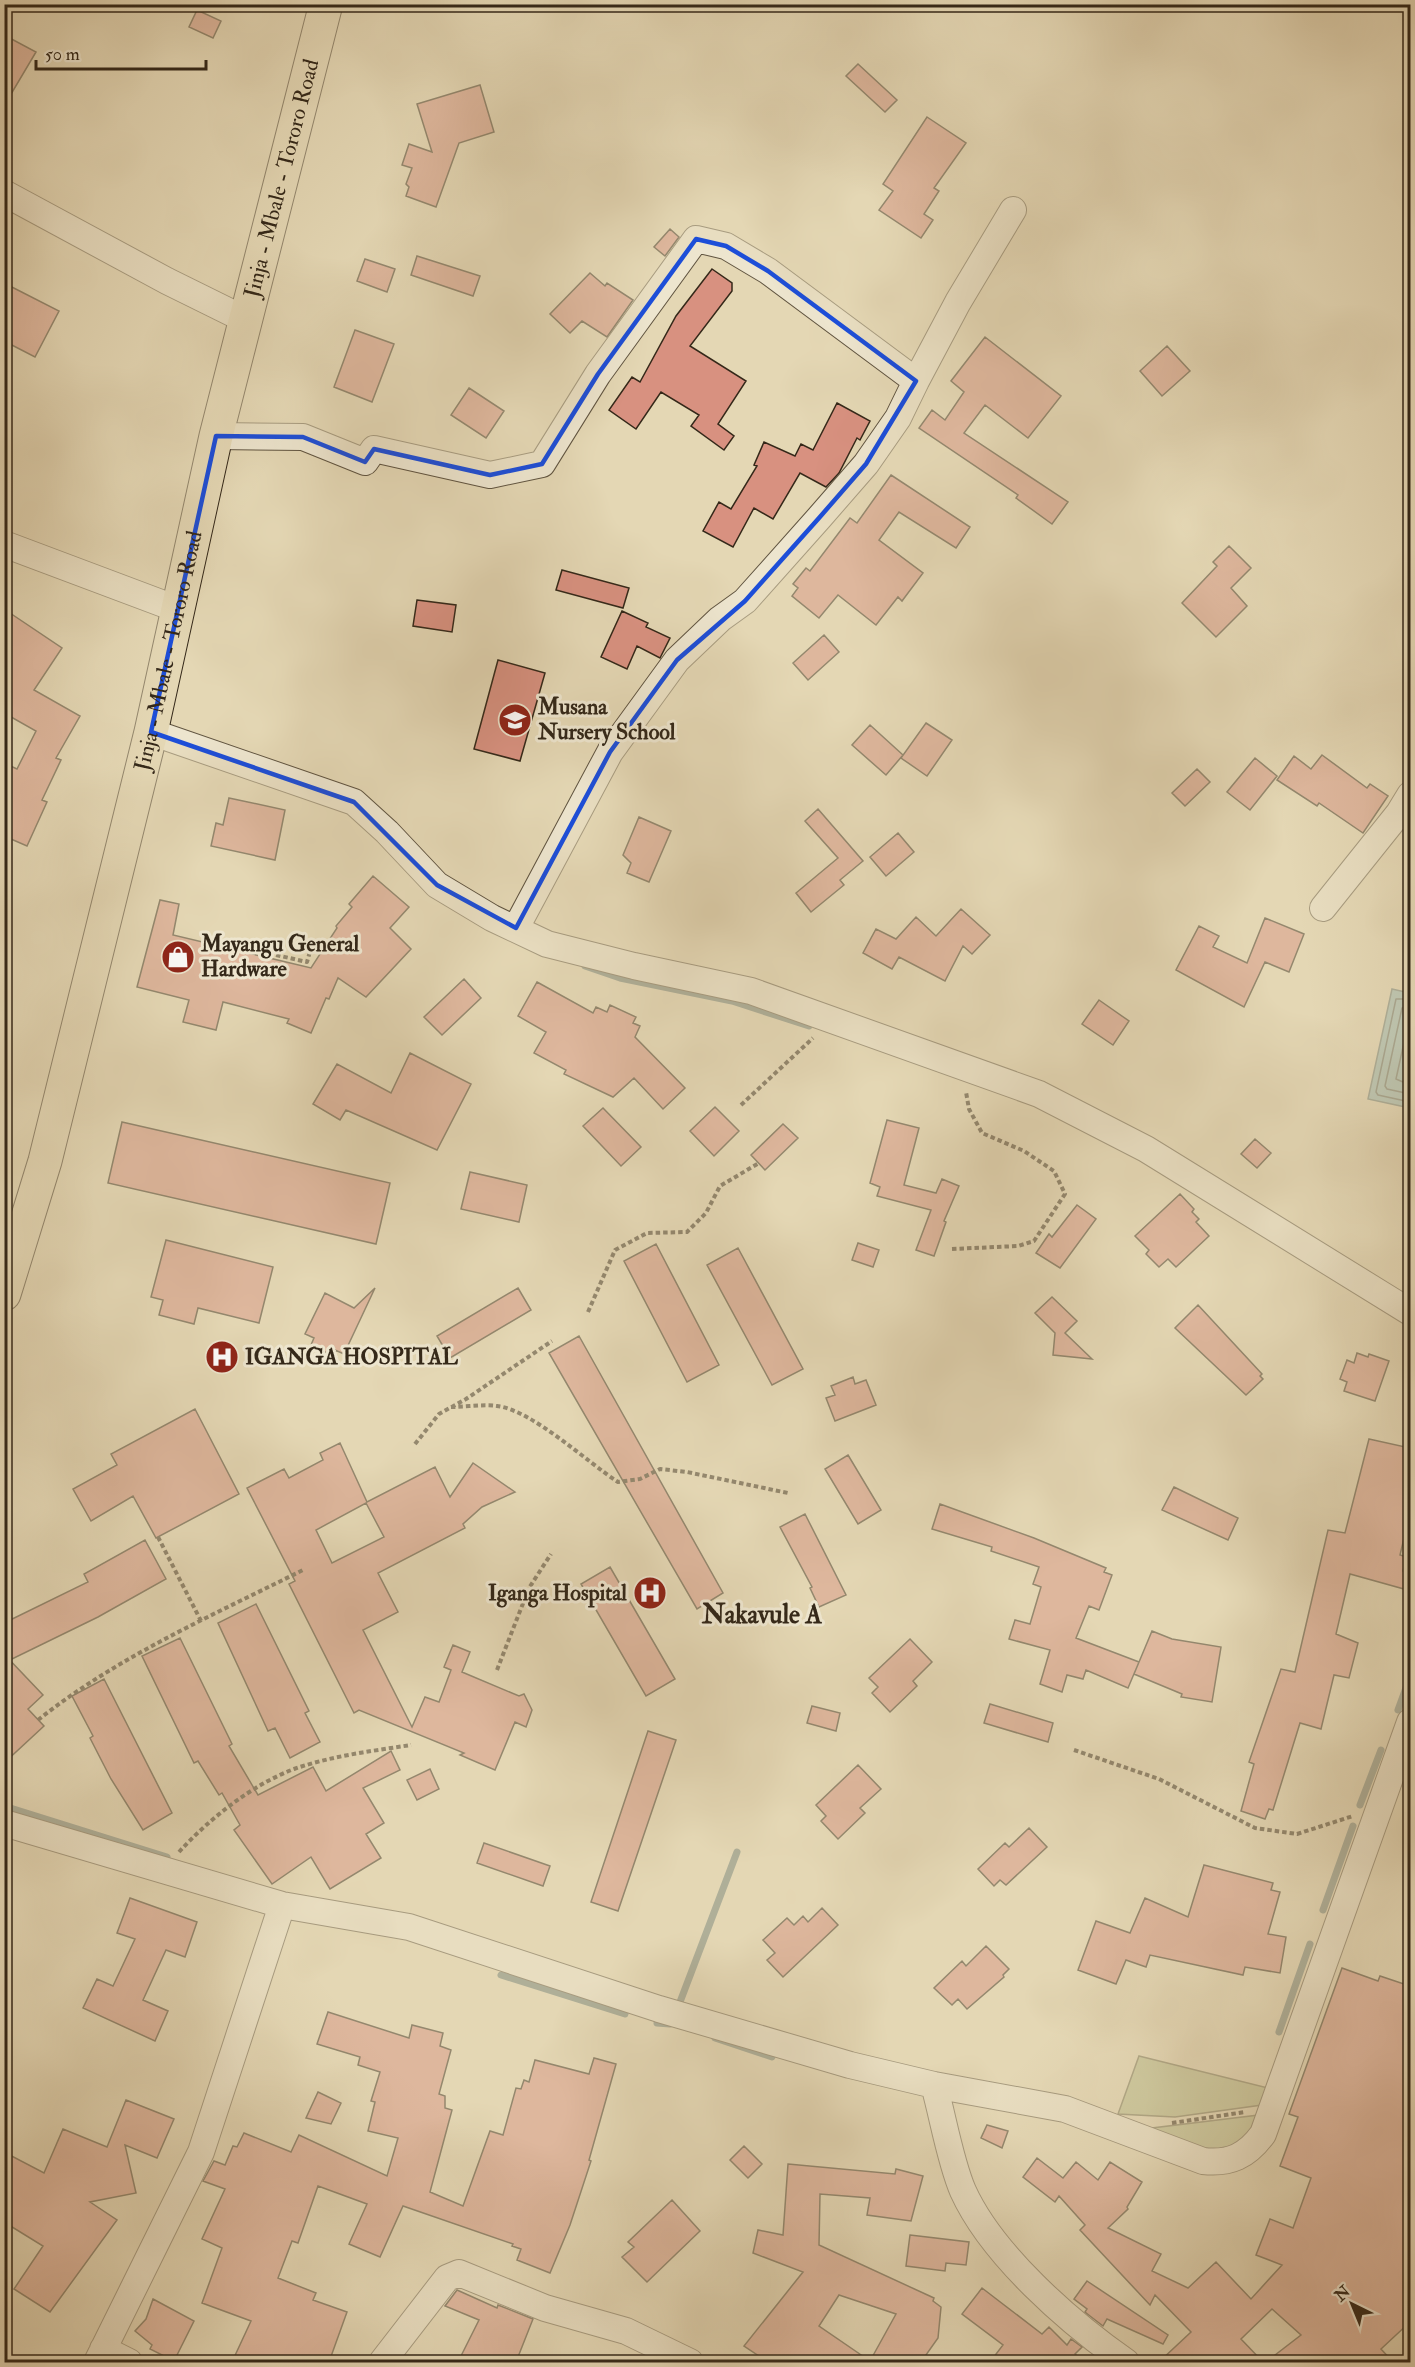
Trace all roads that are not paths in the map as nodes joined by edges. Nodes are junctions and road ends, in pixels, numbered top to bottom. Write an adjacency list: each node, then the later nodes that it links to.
1 (326, 4): 4 (main road, Jinja - Mbale - Tororo Road)
2 (4, 193): 4 (street)
3 (1013, 210): 5 (street)
4 (246, 321): 6 (main road, Jinja - Mbale - Tororo Road)
5 (916, 381): 6 (street); 12 (street)
6 (216, 436): 8 (main road, Jinja - Mbale - Tororo Road)
7 (4, 544): 8 (street)
8 (177, 609): 9 (main road, Jinja - Mbale - Tororo Road)
9 (151, 732): 12 (street); 13 (main road, Jinja - Mbale - Tororo Road)
10 (1410, 795): 11 (street)
11 (1323, 908)
12 (516, 928): 14 (street)
13 (6, 1284)
14 (1410, 1312)
15 (1410, 1722): 18 (street)
16 (4, 1822): 17 (street)
17 (282, 1905): 18 (street); 19 (street)
18 (934, 2085): 23 (street)
19 (100, 2356): 20 (street)
20 (129, 2362)
21 (382, 2362): 22 (street)
22 (690, 2362)
23 (1126, 2362)

